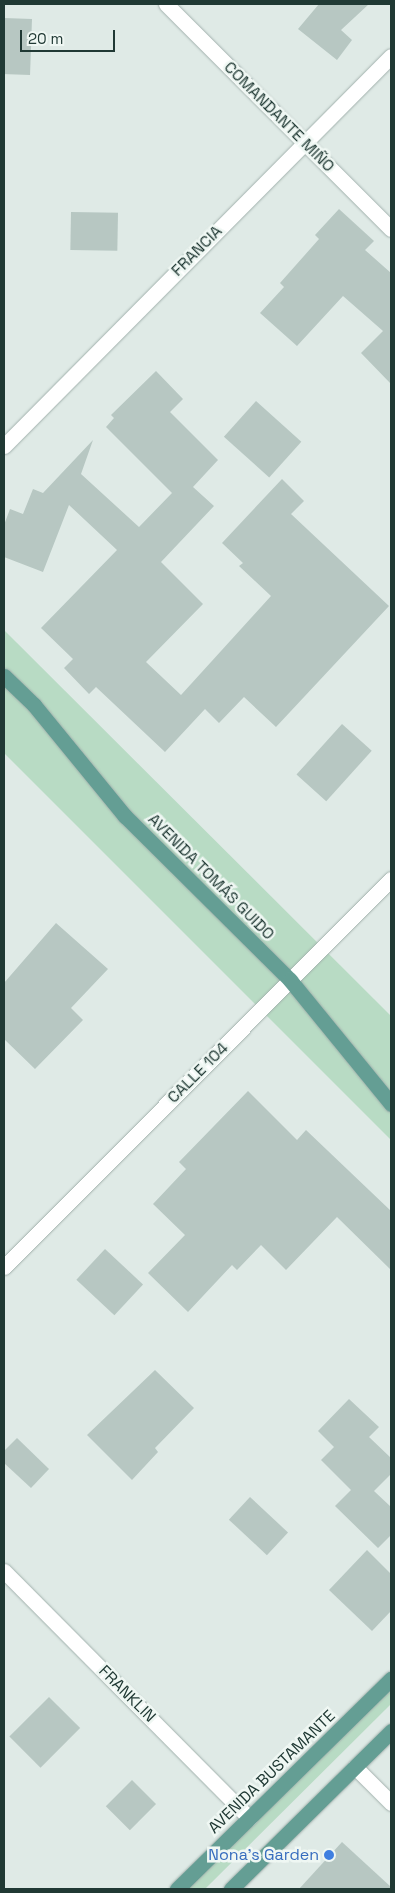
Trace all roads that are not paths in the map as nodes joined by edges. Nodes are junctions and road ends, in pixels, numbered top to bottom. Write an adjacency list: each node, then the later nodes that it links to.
1 (166, 4): 3 (street, COMANDANTE MIÑO)
2 (391, 56): 3 (street, FRANCIA)
3 (305, 143): 4 (street, COMANDANTE MIÑO); 5 (street, FRANCIA)
4 (391, 229)
5 (4, 446)
6 (4, 676): 8 (main road, AVENIDA TOMÁS GUIDO)
7 (391, 879): 8 (street, CALLE 104)
8 (290, 980): 9 (main road, AVENIDA TOMÁS GUIDO); 10 (street, CALLE 104)
9 (391, 1104)
10 (4, 1266)
11 (4, 1571): 16 (street, FRANKLIN)
12 (391, 1678): 16 (main road, AVENIDA BUSTAMANTE)
13 (391, 1730): 14 (main road)
14 (355, 1767): 15 (street); 18 (main road)
15 (391, 1803)
16 (250, 1818): 17 (main road, AVENIDA BUSTAMANTE)
17 (177, 1889)
18 (231, 1889)

